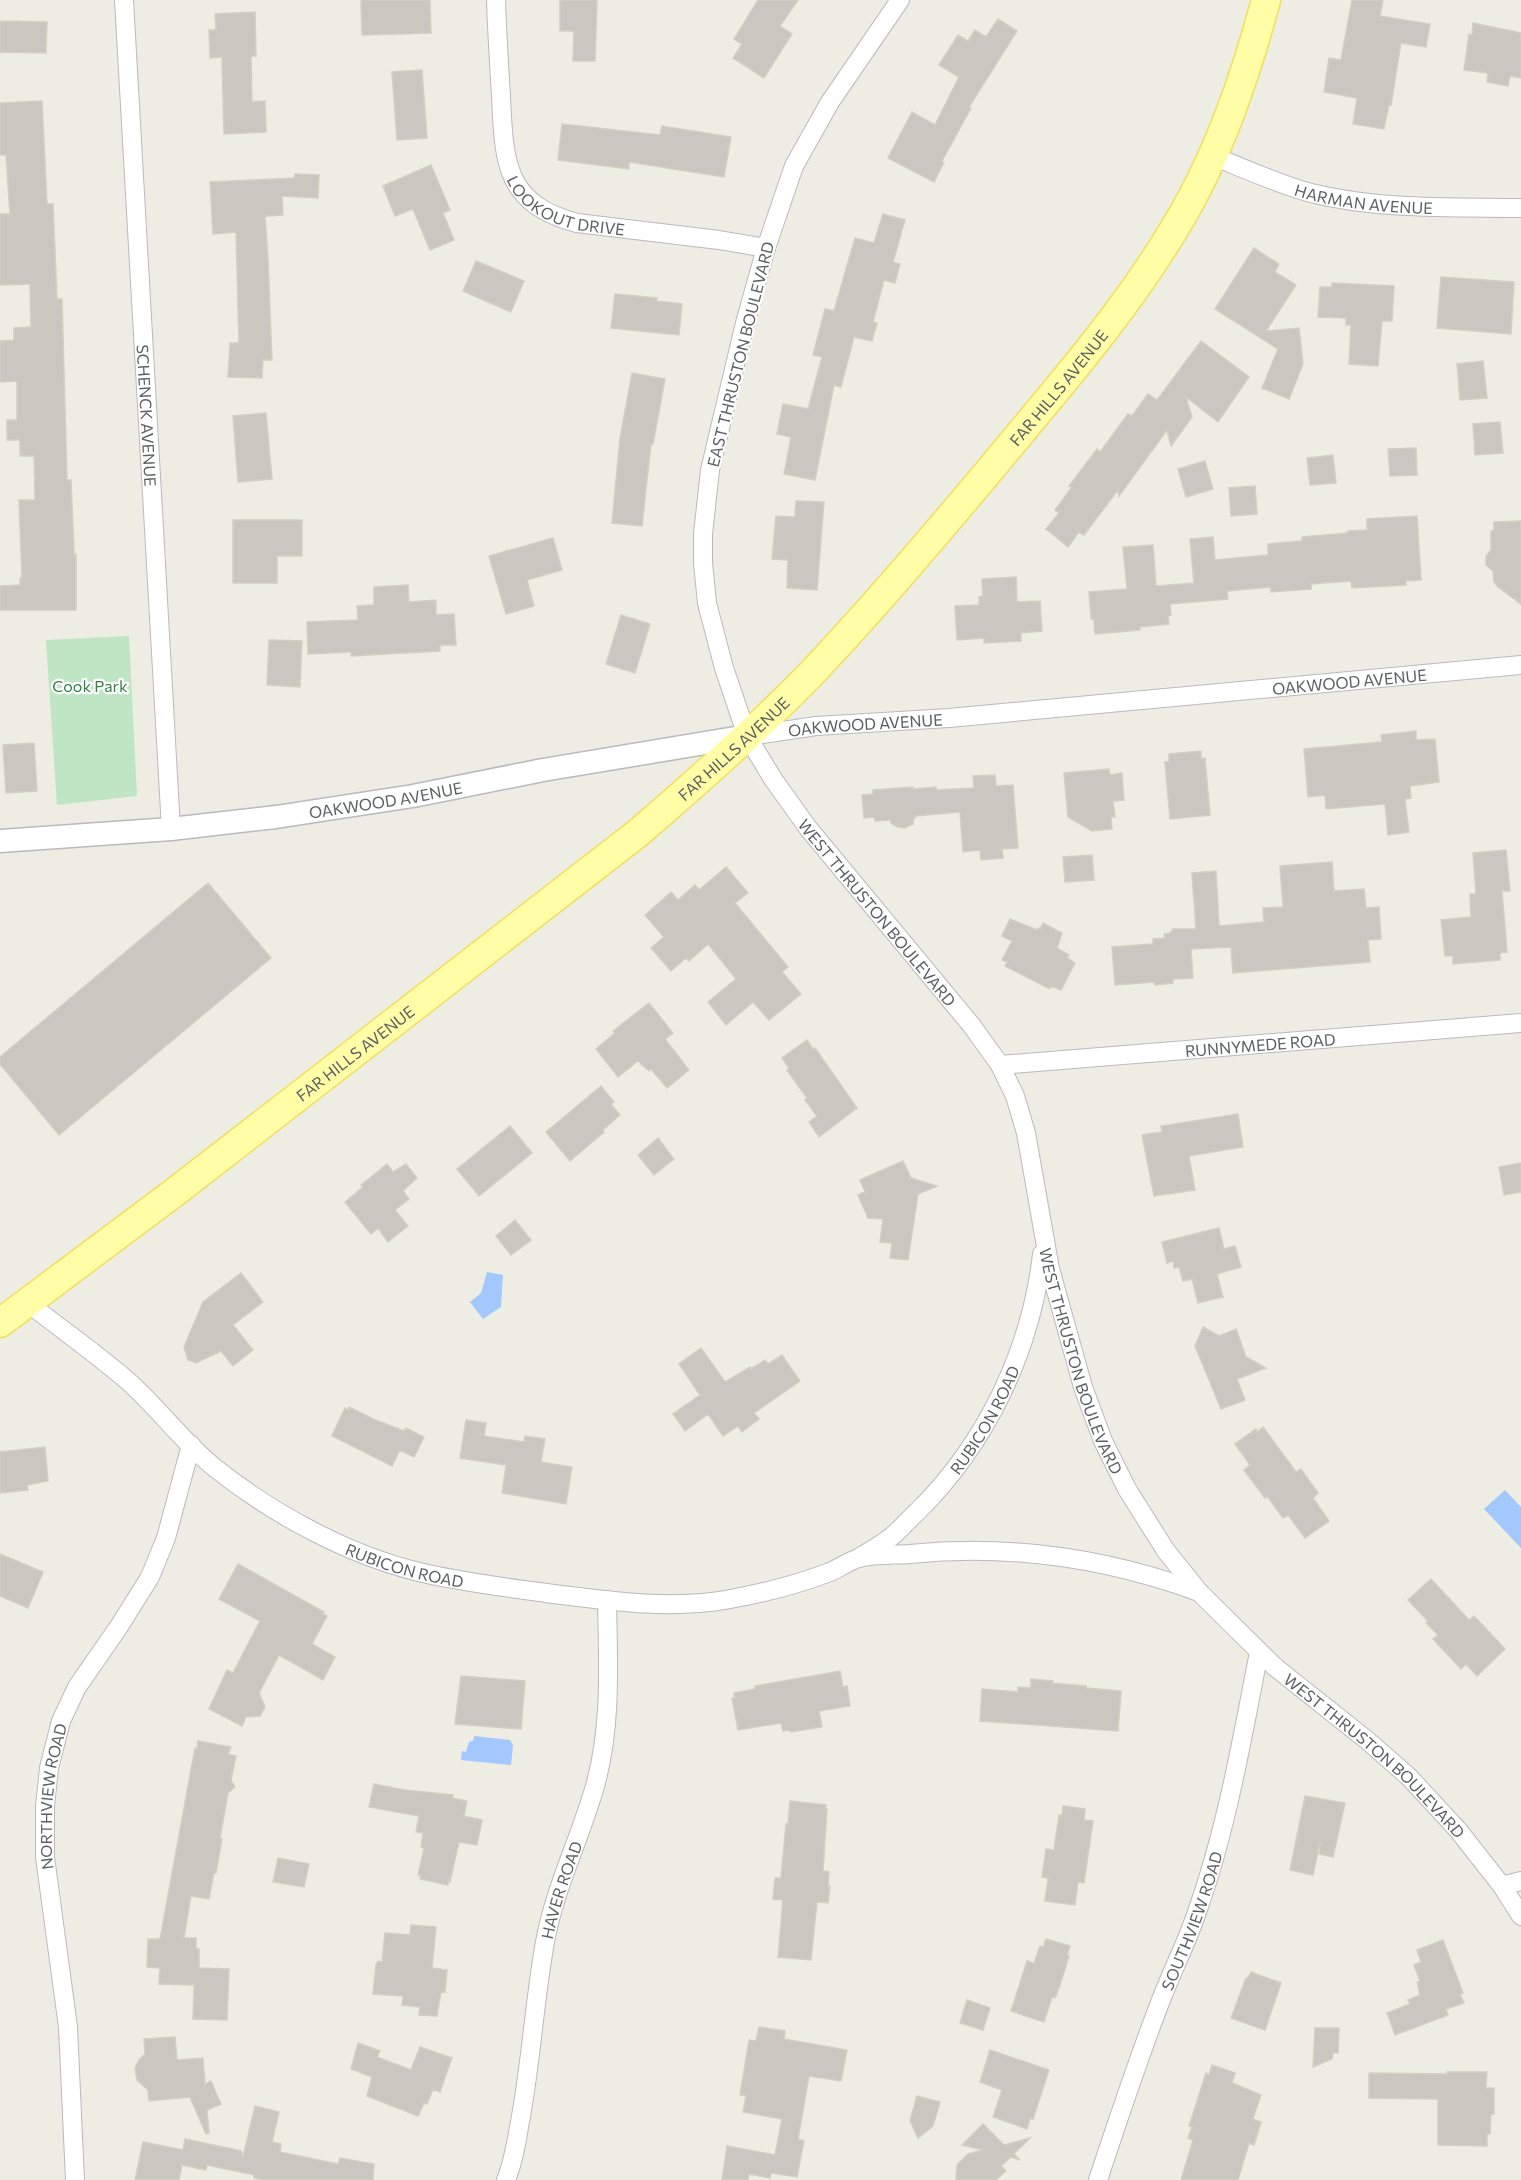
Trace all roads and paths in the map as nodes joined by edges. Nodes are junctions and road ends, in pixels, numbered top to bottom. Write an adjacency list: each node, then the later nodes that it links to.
1 (124, 0): 10 (street, SCHENCK AVENUE)
2 (496, 0): 7 (street, LOOKOUT DRIVE)
3 (900, 0): 7 (street, EAST THRUSTON BOULEVARD)
4 (1266, 0): 5 (main road, FAR HILLS AVENUE)
5 (1213, 156): 6 (street, HARMAN AVENUE); 9 (main road, FAR HILLS AVENUE)
6 (1521, 208)
7 (766, 248): 9 (street, EAST THRUSTON BOULEVARD)
8 (1521, 665): 9 (street, OAKWOOD AVENUE)
9 (747, 736): 10 (street, OAKWOOD AVENUE); 13 (street, WEST THRUSTON BOULEVARD); 15 (main road, FAR HILLS AVENUE)
10 (171, 828): 11 (street, OAKWOOD AVENUE)
11 (0, 841)
12 (1521, 1023): 13 (street, RUNNYMEDE ROAD)
13 (1000, 1065): 14 (street, WEST THRUSTON BOULEVARD)
14 (1044, 1241): 18 (street, RUBICON ROAD); 19 (street, WEST THRUSTON BOULEVARD)
15 (28, 1304): 16 (main road, FAR HILLS AVENUE); 17 (street, RUBICON ROAD)
16 (1, 1320)
17 (191, 1445): 20 (street, RUBICON ROAD); 25 (street, NORTHVIEW ROAD)
18 (859, 1558): 19 (street, RUBICON ROAD); 20 (street, RUBICON ROAD)
19 (1199, 1592): 21 (street, WEST THRUSTON BOULEVARD)
20 (607, 1600): 26 (street, HAVER ROAD)
21 (1259, 1652): 23 (street, WEST THRUSTON BOULEVARD); 27 (street, SOUTHVIEW ROAD)
22 (1521, 1881): 23 (street)
23 (1502, 1886): 24 (street, WEST THRUSTON BOULEVARD)
24 (1521, 1916)
25 (75, 2180)
26 (506, 2180)
27 (1098, 2180)

